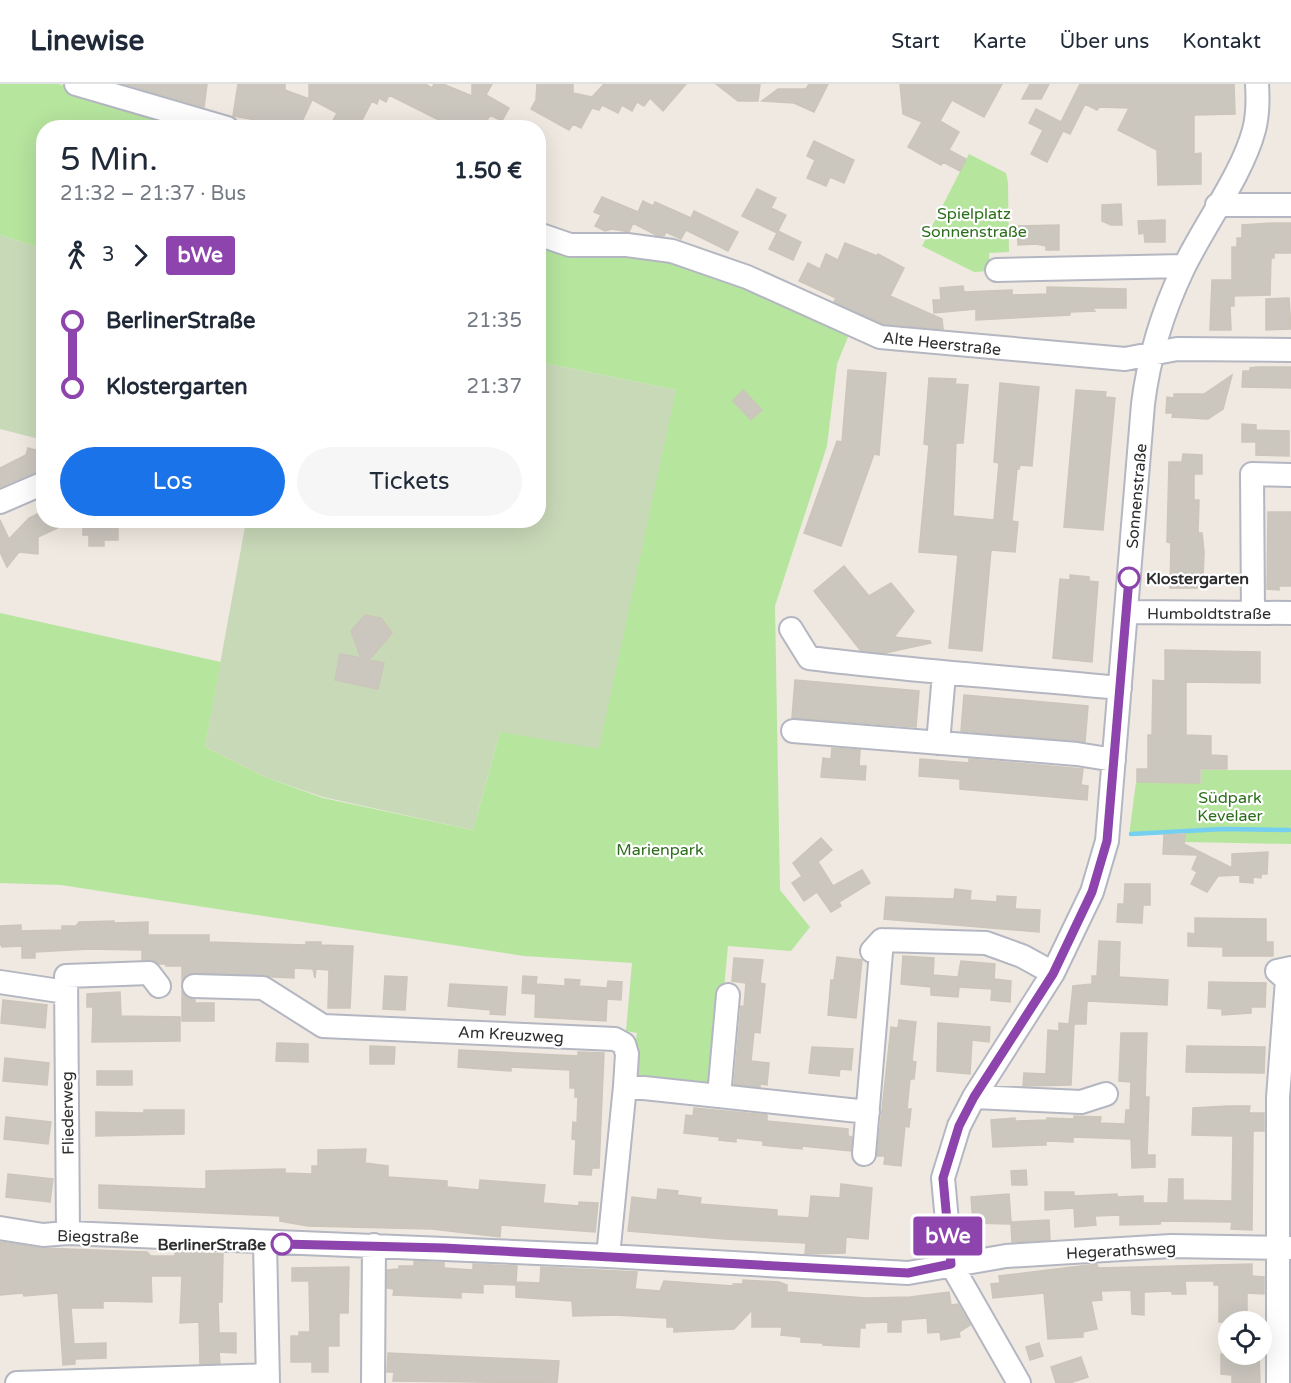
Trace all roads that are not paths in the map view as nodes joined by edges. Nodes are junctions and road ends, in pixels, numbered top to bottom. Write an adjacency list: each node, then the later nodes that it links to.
1 (76, 84): 3 (street)
2 (1257, 84): 4 (street, Sonnenstraße)
3 (200, 120)
4 (1217, 205): 5 (street); 7 (street, Sonnenstraße)
5 (1291, 205)
6 (546, 237): 10 (street, Alte Heerstraße)
7 (1184, 266): 8 (street); 10 (street, Sonnenstraße)
8 (997, 270)
9 (1291, 350): 10 (street, Alte Heerstraße)
10 (1151, 352): 14 (street, Sonnenstraße)
11 (1291, 475): 15 (street)
12 (36, 486): 13 (street)
13 (0, 501)
14 (1127, 612): 15 (street, Humboldtstraße); 19 (street, Sonnenstraße)
15 (1253, 613): 16 (street, Humboldtstraße)
16 (1291, 613)
17 (791, 629): 18 (street)
18 (944, 674): 19 (street); 21 (street)
19 (1120, 688): 22 (street, Sonnenstraße)
20 (793, 731): 21 (street)
21 (938, 743): 22 (street)
22 (1114, 760): 24 (street, Sonnenstraße)
23 (1291, 968): 40 (street)
24 (1053, 974): 33 (street, Sonnenstraße); 34 (street)
25 (154, 980): 28 (street)
26 (0, 982): 28 (street)
27 (194, 986): 30 (street, Am Kreuzweg)
28 (66, 992): 37 (street, Fliederweg)
29 (729, 995): 32 (street)
30 (625, 1086): 32 (street); 41 (street, Am Kreuzweg)
31 (1106, 1094): 33 (street)
32 (719, 1096): 34 (street)
33 (974, 1097): 42 (street, Sonnenstraße)
34 (868, 1112): 35 (street)
35 (864, 1154)
36 (0, 1228): 37 (street, Biegstraße)
37 (68, 1233): 38 (street, Biegstraße)
38 (265, 1243): 39 (street, Biegstraße); 43 (street)
39 (374, 1245): 41 (street, Biegstraße); 45 (street)
40 (1285, 1248): 42 (street, Hegerathsweg); 47 (street)
41 (608, 1256): 42 (street, Biegstraße)
42 (951, 1264): 46 (street, Sonnenstraße)
43 (268, 1379): 44 (street)
44 (17, 1383)
45 (373, 1383)
46 (1019, 1383)
47 (1278, 1383)

